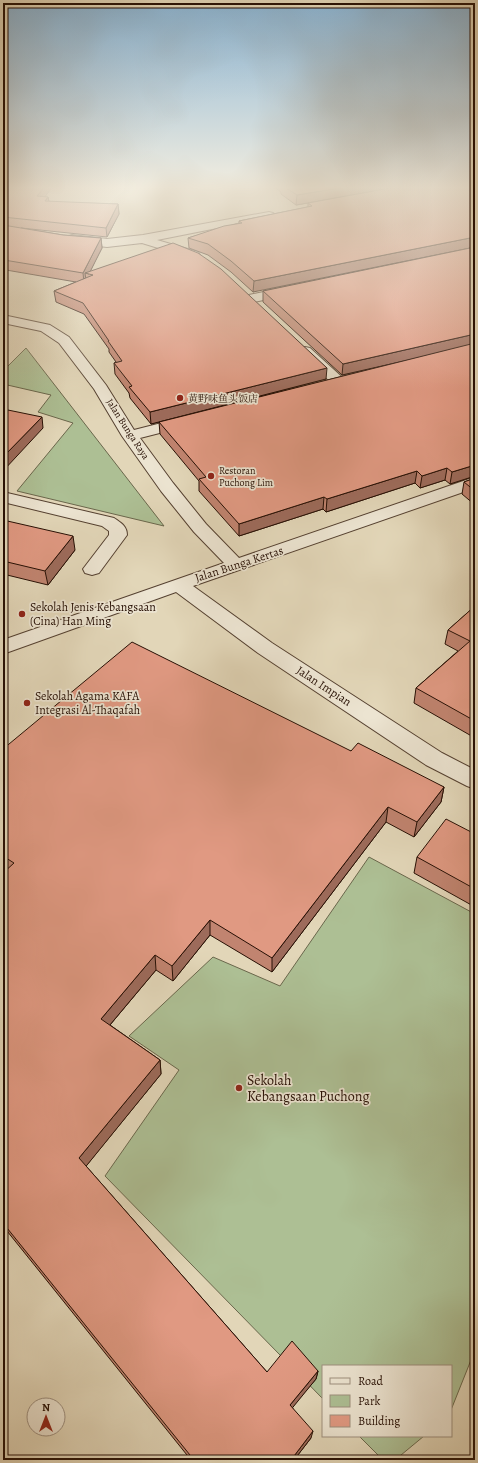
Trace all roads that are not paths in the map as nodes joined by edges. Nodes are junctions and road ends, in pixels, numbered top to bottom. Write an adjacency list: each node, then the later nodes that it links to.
1 (191, 254): 2 (street)
2 (203, 259)
3 (238, 288): 5 (street)
4 (303, 288): 5 (street)
5 (249, 299): 6 (street)
6 (260, 309)
7 (3, 319): 13 (street, Jalan Bunga Raya)
8 (294, 341): 10 (street)
9 (354, 379): 10 (street)
10 (339, 382): 11 (street)
11 (324, 386)
12 (200, 418): 13 (street)
13 (130, 436): 16 (street, Jalan Bunga Raya)
14 (475, 482): 16 (street, Jalan Bunga Kertas)
15 (3, 497): 17 (street)
16 (236, 566): 18 (street, Jalan Bunga Kertas)
17 (92, 569)
18 (178, 584): 19 (street, Jalan Bunga Kertas); 20 (street, Jalan Impian)
19 (3, 647)
20 (475, 780)

